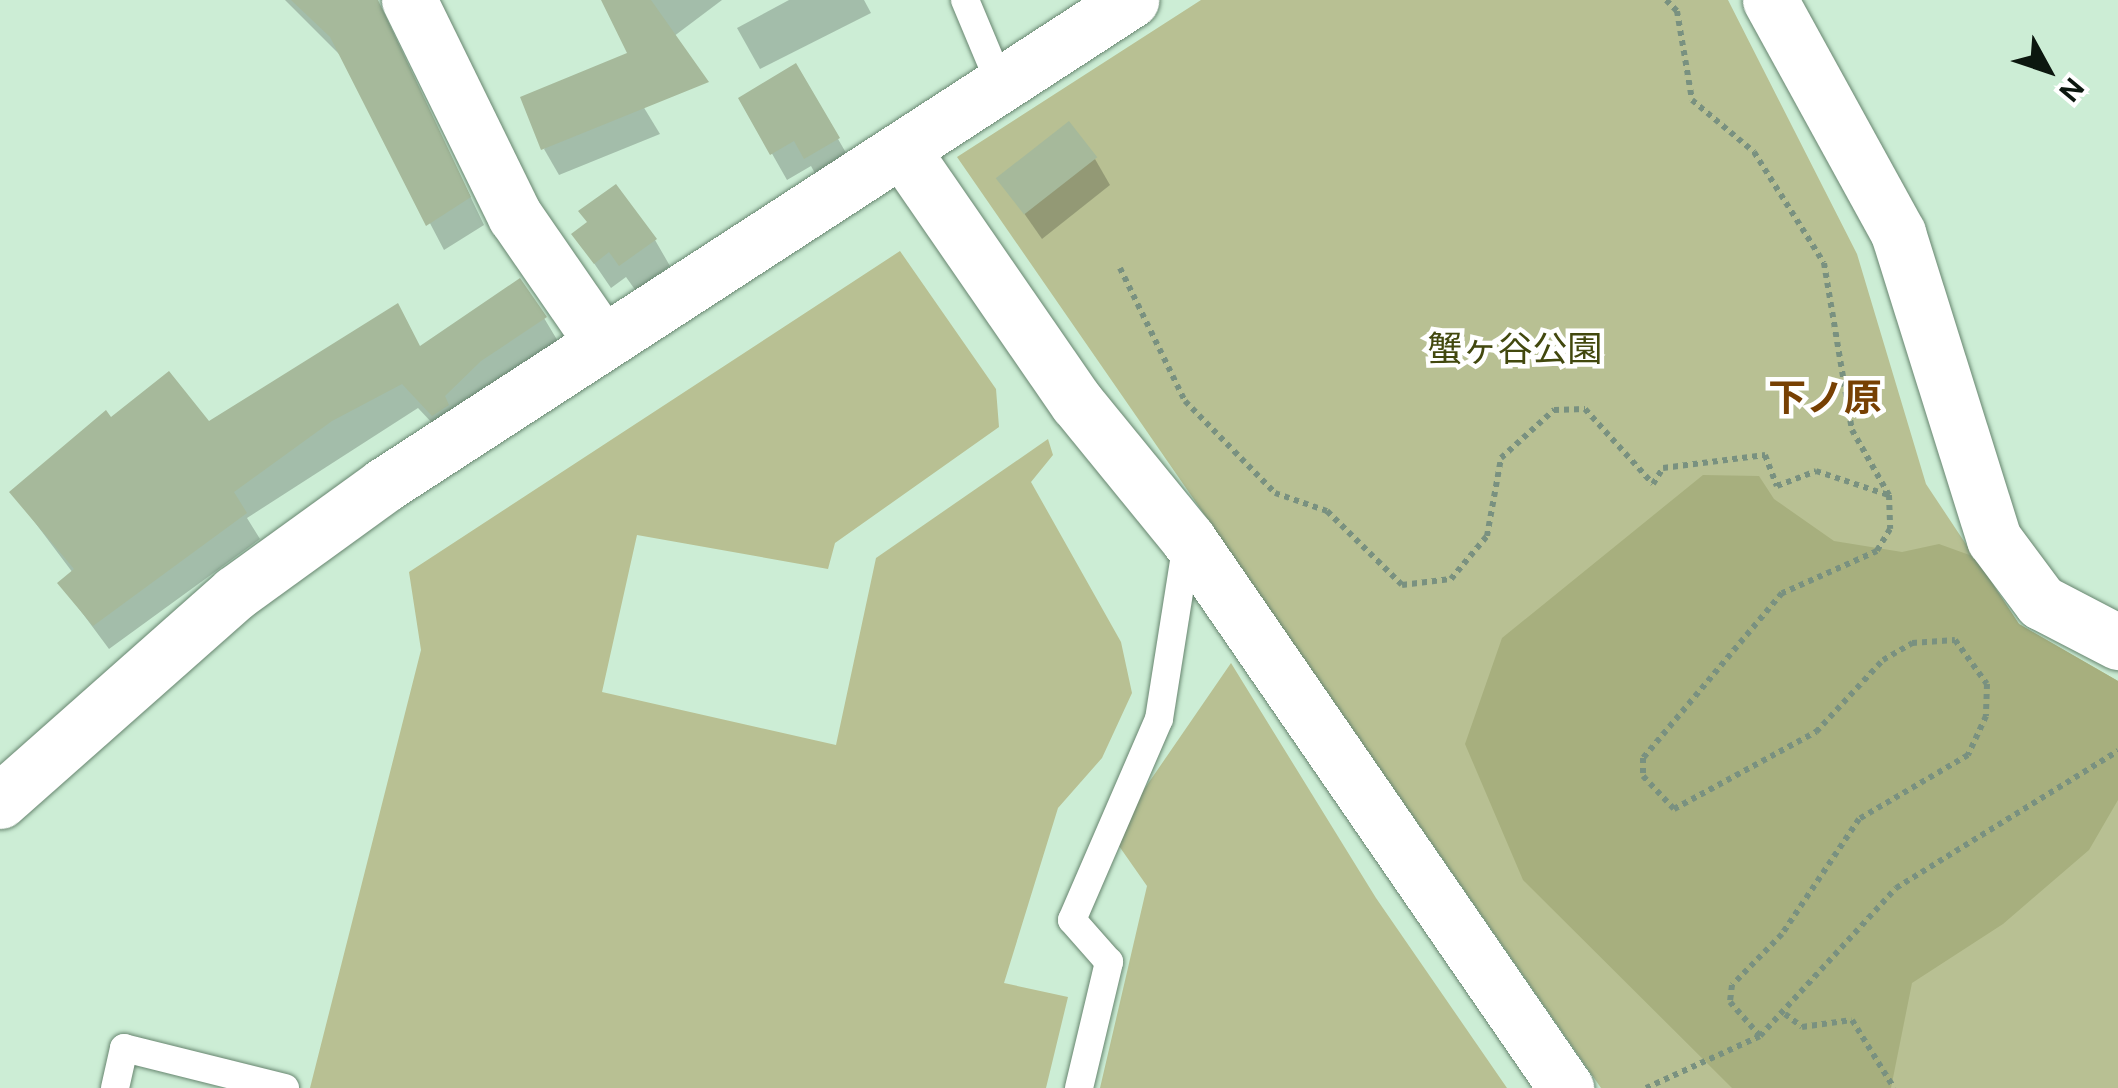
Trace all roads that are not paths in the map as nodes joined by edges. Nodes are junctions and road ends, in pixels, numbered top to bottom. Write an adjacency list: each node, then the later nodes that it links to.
1 (409, 0): 7 (street)
2 (966, 0): 5 (lane)
3 (1131, 0): 5 (street)
4 (1770, 0): 9 (street)
5 (1001, 86): 6 (street)
6 (903, 150): 7 (street); 8 (street)
7 (600, 339): 10 (street)
8 (1188, 540): 13 (lane); 14 (street)
9 (2118, 642)
10 (0, 801)
11 (115, 1088): 12 (lane)
12 (285, 1088)
13 (1079, 1088)
14 (1566, 1088)

